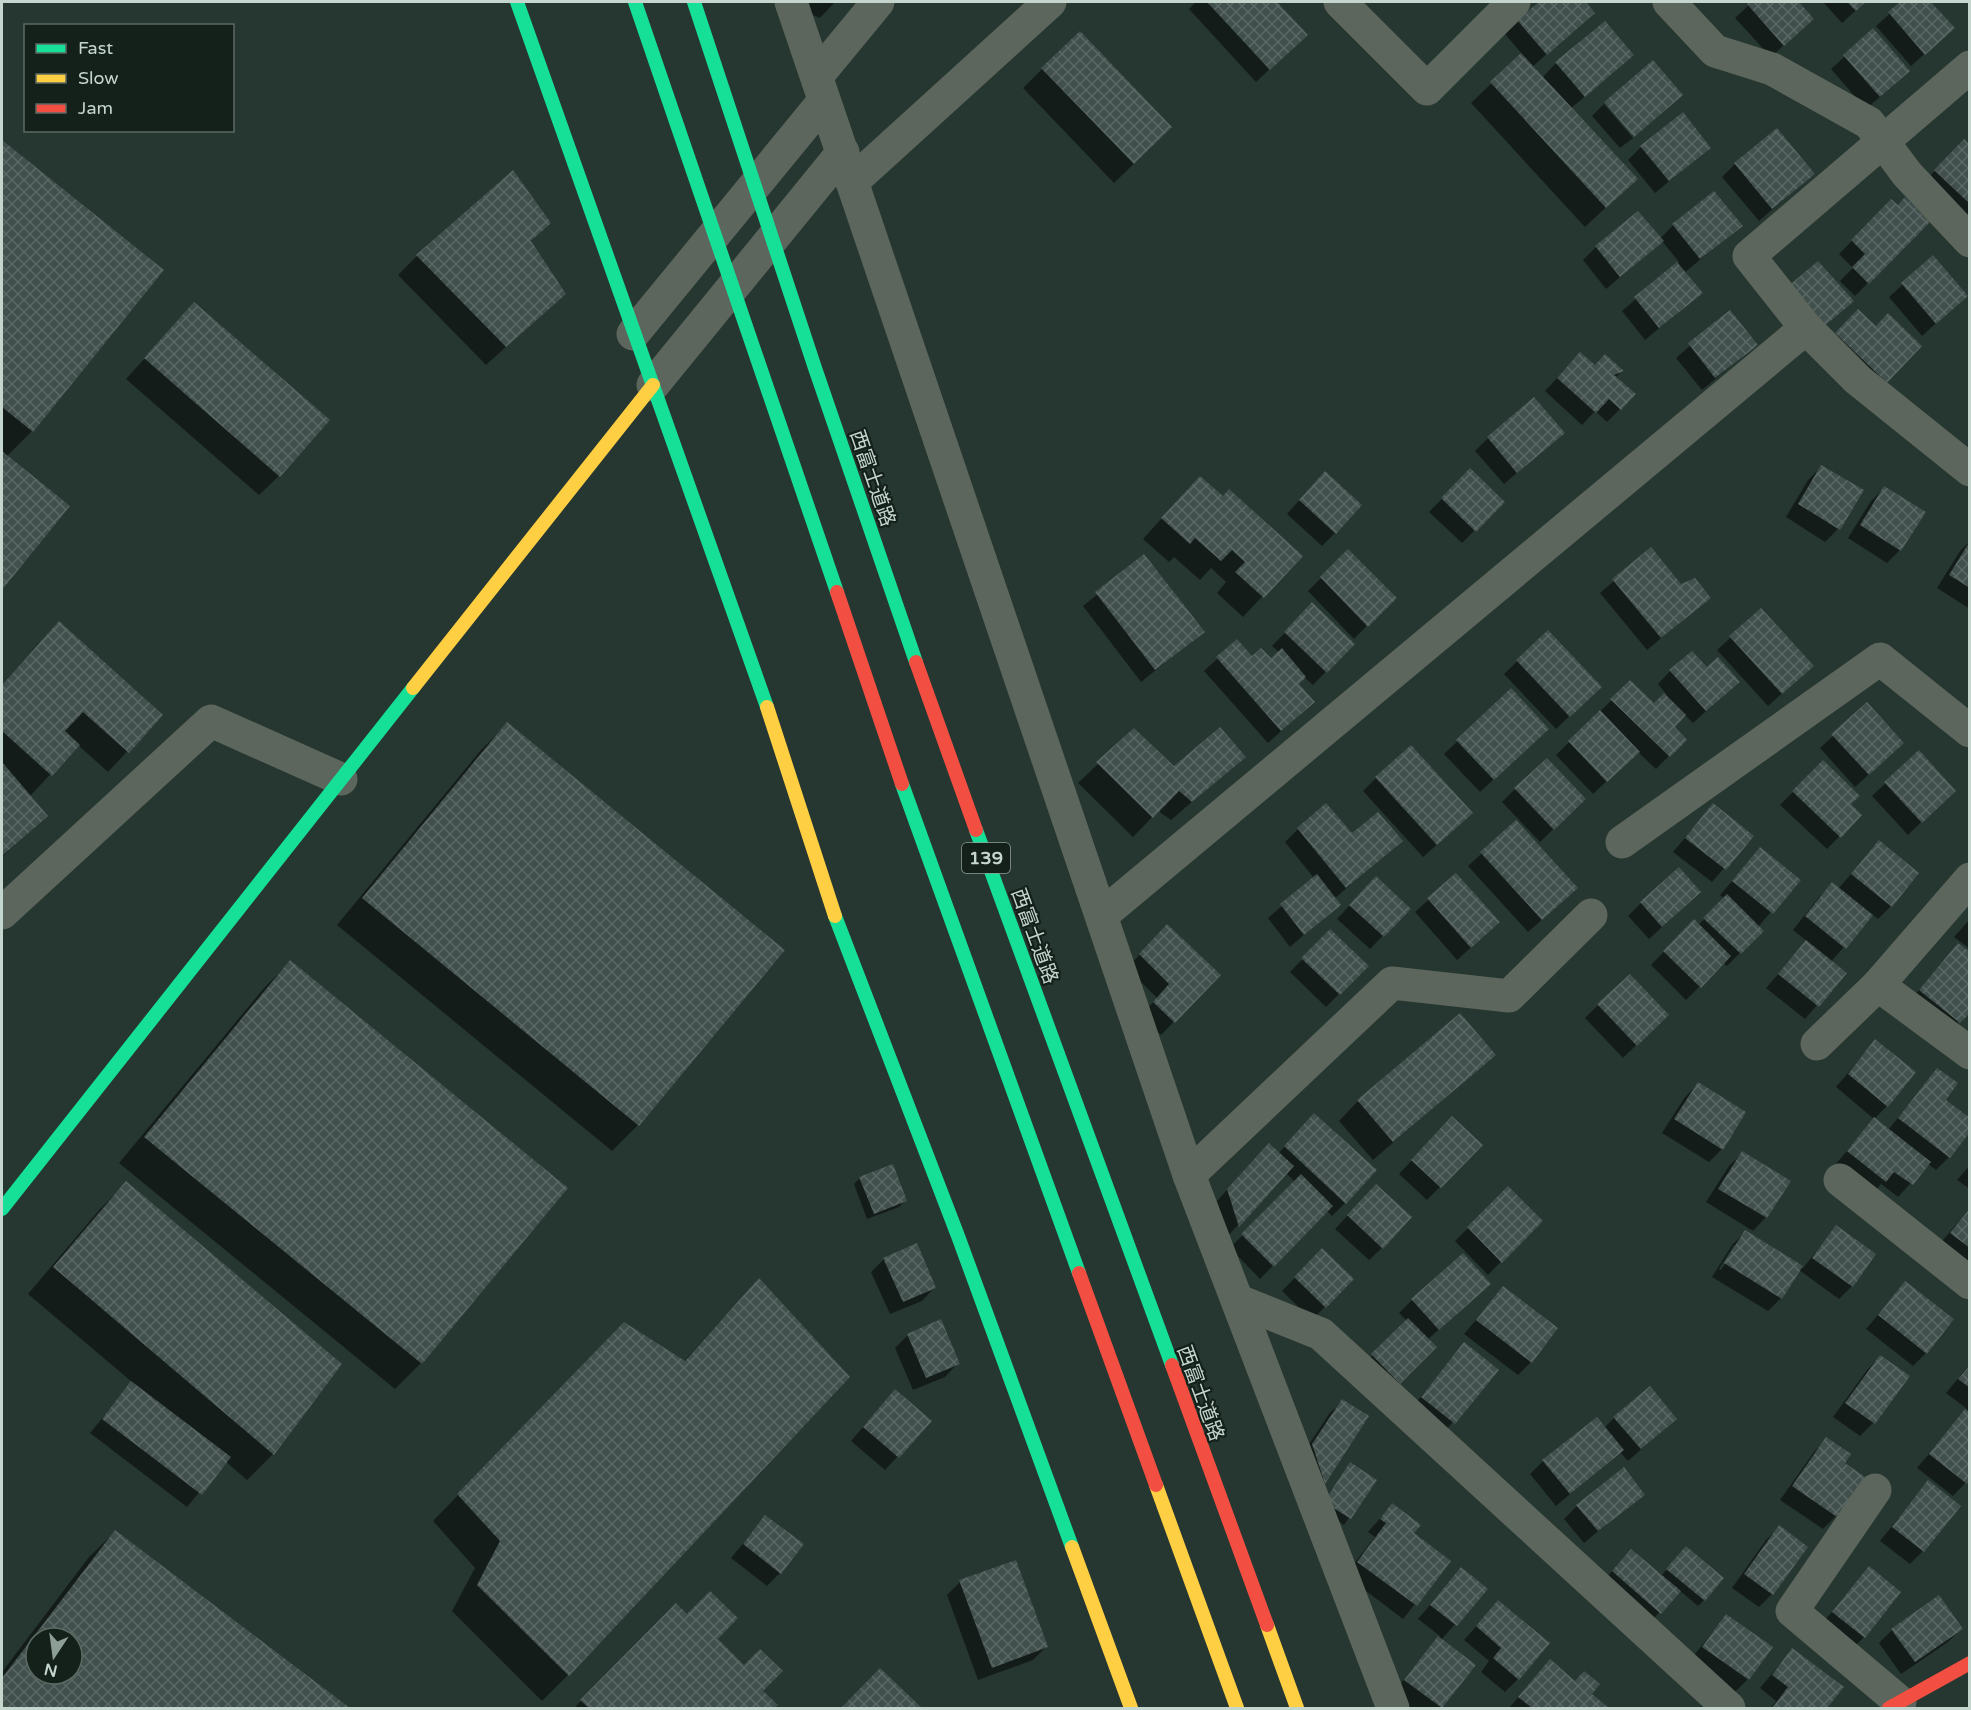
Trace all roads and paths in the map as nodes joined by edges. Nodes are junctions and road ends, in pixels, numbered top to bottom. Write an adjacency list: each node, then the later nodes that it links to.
1 (517, 2): 16 (main road)
2 (635, 2): 38 (main road, 139)
3 (694, 2): 39 (main road, 西富士道路 / 139)
4 (791, 2): 11 (street)
5 (878, 2): 11 (street)
6 (1050, 2): 13 (street)
7 (1340, 2): 8 (street)
8 (1515, 2)
9 (1669, 2): 12 (street)
10 (1970, 67): 12 (street)
11 (821, 88): 13 (street); 16 (street)
12 (1883, 142): 14 (street); 15 (street)
13 (847, 167): 17 (street); 24 (street)
14 (1970, 241)
15 (1806, 328): 18 (street); 24 (street)
16 (633, 334): 17 (main road)
17 (653, 385): 20 (main road); 37 (main road)
18 (1970, 470)
19 (1970, 731): 21 (street)
20 (341, 778): 23 (street); 31 (main road)
21 (1622, 842)
22 (1970, 879): 26 (street)
23 (2, 913)
24 (1102, 915): 29 (street)
25 (1591, 915): 29 (street)
26 (1878, 986): 27 (street); 28 (street)
27 (1817, 1044)
28 (1970, 1053)
29 (1189, 1175): 33 (street)
30 (1840, 1180): 32 (street)
31 (2, 1209)
32 (1970, 1283)
33 (1239, 1301): 40 (street); 41 (street)
34 (1875, 1490): 36 (street)
35 (1970, 1663): 36 (main road)
36 (1895, 1705)
37 (1131, 1708)
38 (1237, 1708)
39 (1297, 1708)
40 (1393, 1708)
41 (1729, 1708)

